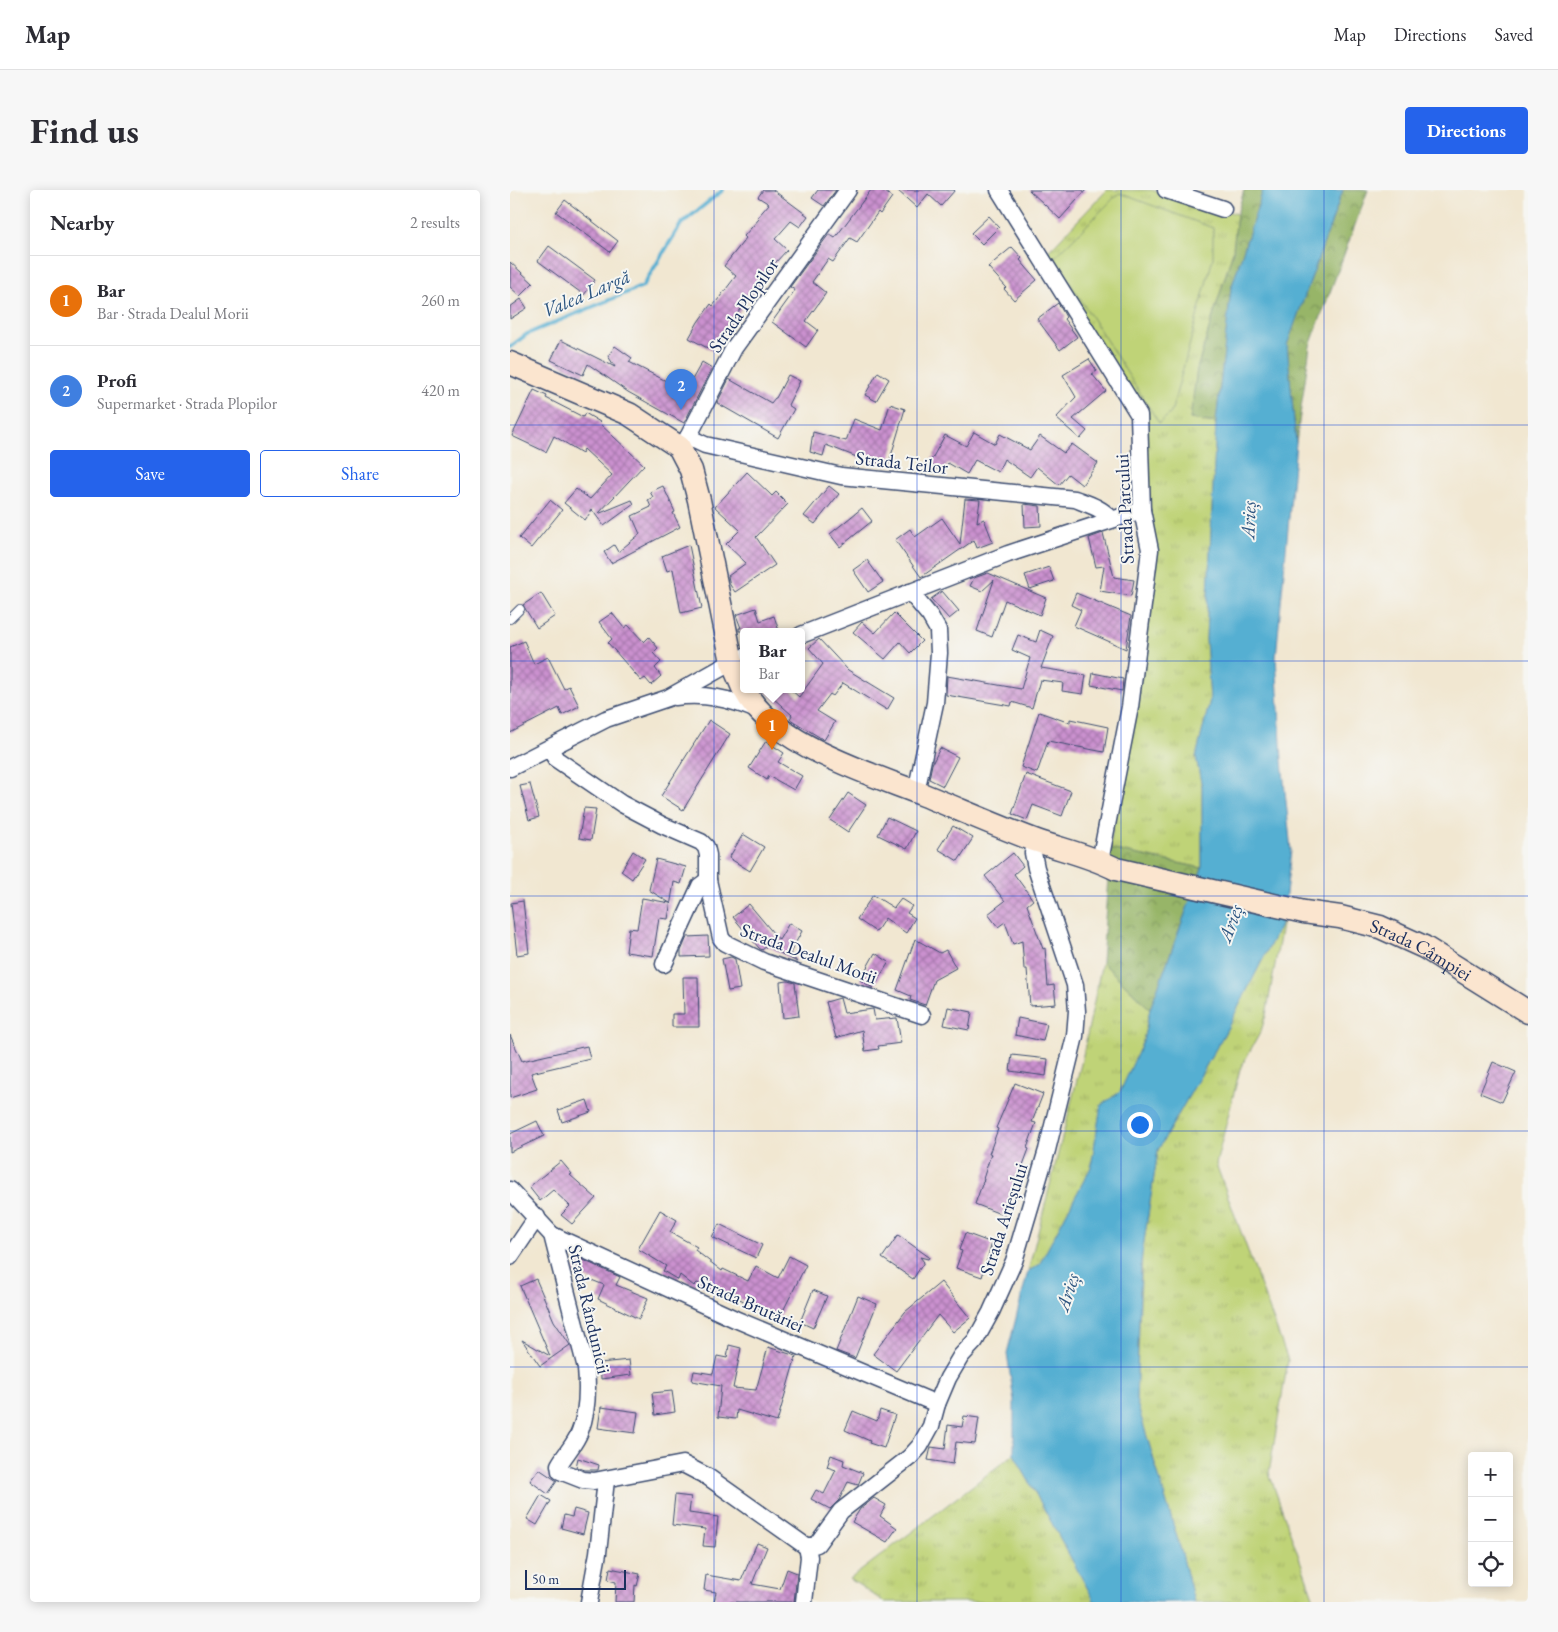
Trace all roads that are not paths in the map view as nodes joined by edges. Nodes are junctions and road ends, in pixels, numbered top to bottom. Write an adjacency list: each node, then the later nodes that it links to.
1 (848, 190): 6 (street, Strada Plopilor)
2 (999, 190): 7 (street, Strada Parcului)
3 (1166, 190): 4 (street)
4 (1223, 209)
5 (510, 363): 6 (main road)
6 (683, 442): 8 (street, Strada Teilor); 13 (main road, Strada Câmpiei)
7 (1142, 510): 8 (street); 21 (street, Strada Parcului)
8 (1110, 520): 9 (street)
9 (910, 592): 12 (street); 19 (street)
10 (520, 609): 11 (lane)
11 (510, 619)
12 (805, 633)
13 (738, 660): 15 (street)
14 (746, 693): 16 (main road, Strada Câmpiei)
15 (668, 698): 16 (street); 17 (street)
16 (757, 710): 19 (main road, Strada Câmpiei)
17 (550, 749): 18 (street); 22 (street, Strada Dealul Morii)
18 (510, 768)
19 (916, 792): 20 (main road, Strada Câmpiei)
20 (1036, 841): 21 (main road, Strada Câmpiei); 30 (street, Strada Arieșului)
21 (1108, 865): 24 (main road, Strada Câmpiei)
22 (708, 880): 23 (street); 25 (street, Strada Dealul Morii)
23 (664, 964)
24 (1528, 1012)
25 (922, 1015)
26 (510, 1190): 27 (street, Strada Rândunicii)
27 (537, 1217): 28 (street, Strada Rândunicii); 29 (street)
28 (552, 1235): 30 (street, Strada Brutăriei); 31 (street, Strada Rândunicii)
29 (510, 1257)
30 (936, 1404): 32 (street, Strada Arieșului)
31 (606, 1480): 32 (street, Strada Rândunicii); 33 (street)
32 (807, 1547): 34 (street)
33 (589, 1602)
34 (804, 1602)

